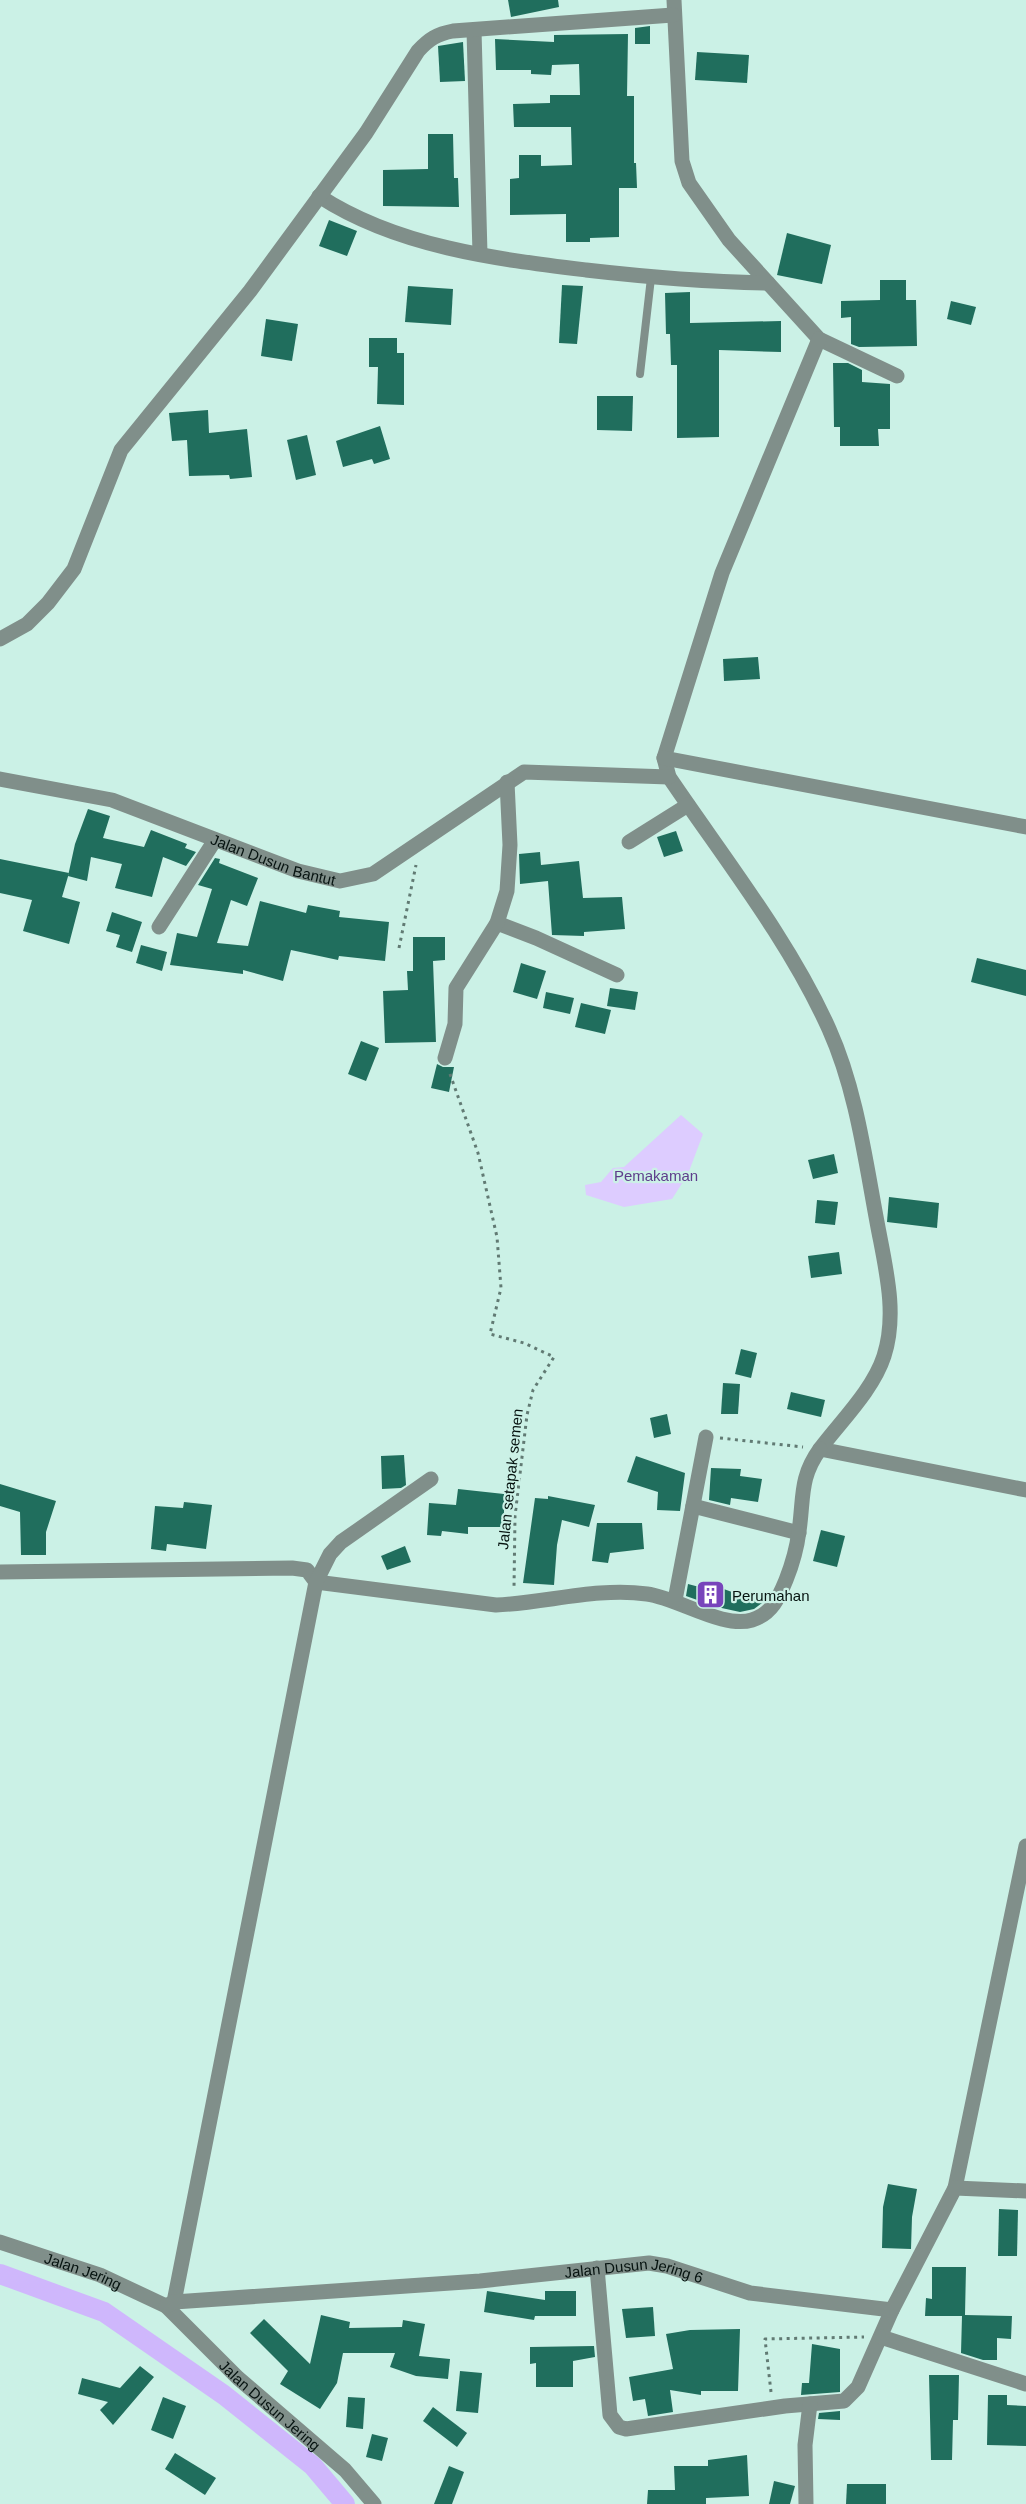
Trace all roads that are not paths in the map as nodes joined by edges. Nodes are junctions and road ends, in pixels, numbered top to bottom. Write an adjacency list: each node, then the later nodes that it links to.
1 (673, 8): 2 (street); 6 (street)
2 (474, 30): 3 (street); 4 (street)
3 (320, 196): 4 (street); 10 (street)
4 (480, 254): 5 (street)
5 (651, 278): 6 (street); 8 (lane)
6 (768, 283): 7 (street)
7 (819, 339): 9 (street); 11 (street)
8 (640, 374)
9 (897, 376)
10 (0, 639)
11 (664, 758): 12 (street); 16 (street)
12 (669, 777): 14 (street, Jalan Dusun Bantut); 15 (street)
13 (0, 779): 17 (street, Jalan Dusun Bantut)
14 (507, 782): 17 (street, Jalan Dusun Bantut); 19 (street)
15 (688, 805): 18 (street); 24 (street)
16 (1026, 827)
17 (215, 840): 20 (street)
18 (629, 842)
19 (497, 923): 21 (street); 22 (street)
20 (159, 927)
21 (616, 975)
22 (445, 1058)
23 (706, 1437): 27 (street)
24 (820, 1449): 26 (street); 28 (street)
25 (431, 1479): 30 (street)
26 (1026, 1490)
27 (693, 1506): 28 (street); 31 (street)
28 (799, 1533): 31 (street)
29 (0, 1572): 30 (street)
30 (316, 1582): 31 (street); 37 (street)
31 (675, 1600)
32 (1026, 1846): 33 (street)
33 (955, 2188): 34 (street); 38 (street)
34 (1026, 2191)
35 (0, 2242): 37 (street, Jalan Jering)
36 (597, 2268): 37 (street, Jalan Dusun Jering 6); 38 (street, Jalan Dusun Jering 6); 41 (street)
37 (170, 2304): 42 (street, Jalan Dusun Jering)
38 (892, 2310): 39 (street)
39 (881, 2337): 40 (street); 41 (street)
40 (1026, 2384)
41 (810, 2404): 43 (street)
42 (374, 2504)
43 (806, 2504)

